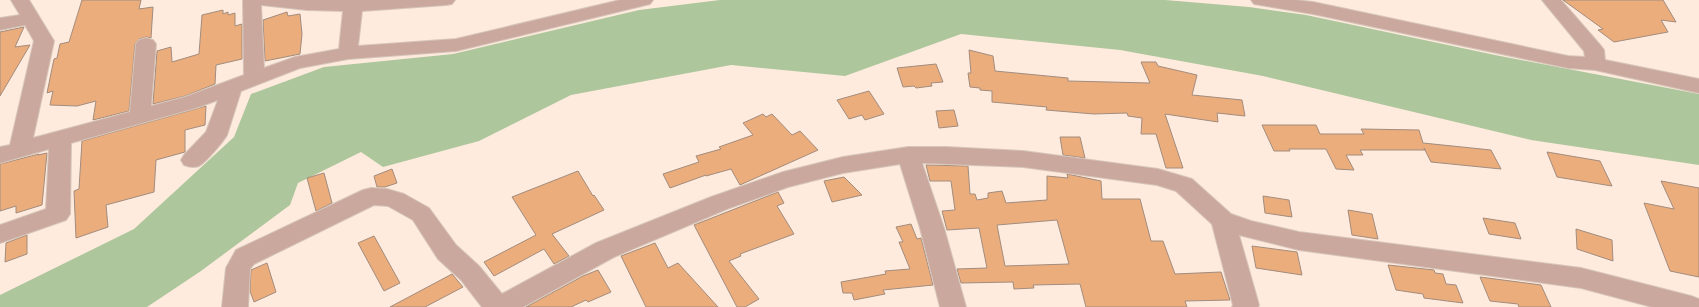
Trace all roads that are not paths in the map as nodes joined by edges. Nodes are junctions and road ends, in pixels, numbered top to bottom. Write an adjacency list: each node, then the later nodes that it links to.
1 (20, 0): 10 (street)
2 (252, 0): 15 (street)
3 (261, 0): 9 (street)
4 (446, 0): 9 (street)
5 (644, 0): 13 (street)
6 (1260, 0): 8 (street)
7 (1551, 0): 14 (street)
8 (1285, 2): 14 (street)
9 (353, 5): 13 (street)
10 (30, 19): 11 (street); 20 (street)
11 (0, 24)
12 (146, 44): 18 (street)
13 (348, 53): 15 (street)
14 (1595, 64): 16 (street)
15 (254, 79): 17 (street)
16 (1699, 86)
17 (232, 88): 18 (street); 23 (street)
18 (140, 116): 19 (street)
19 (60, 138): 20 (street); 25 (street)
20 (20, 149): 21 (street)
21 (0, 155)
22 (908, 155): 24 (street); 28 (street); 29 (street)
23 (192, 160)
24 (1223, 220): 30 (street); 31 (street)
25 (0, 234)
26 (235, 307): 27 (street)
27 (497, 307)
28 (501, 307)
29 (953, 307)
30 (1245, 307)
31 (1691, 307)

